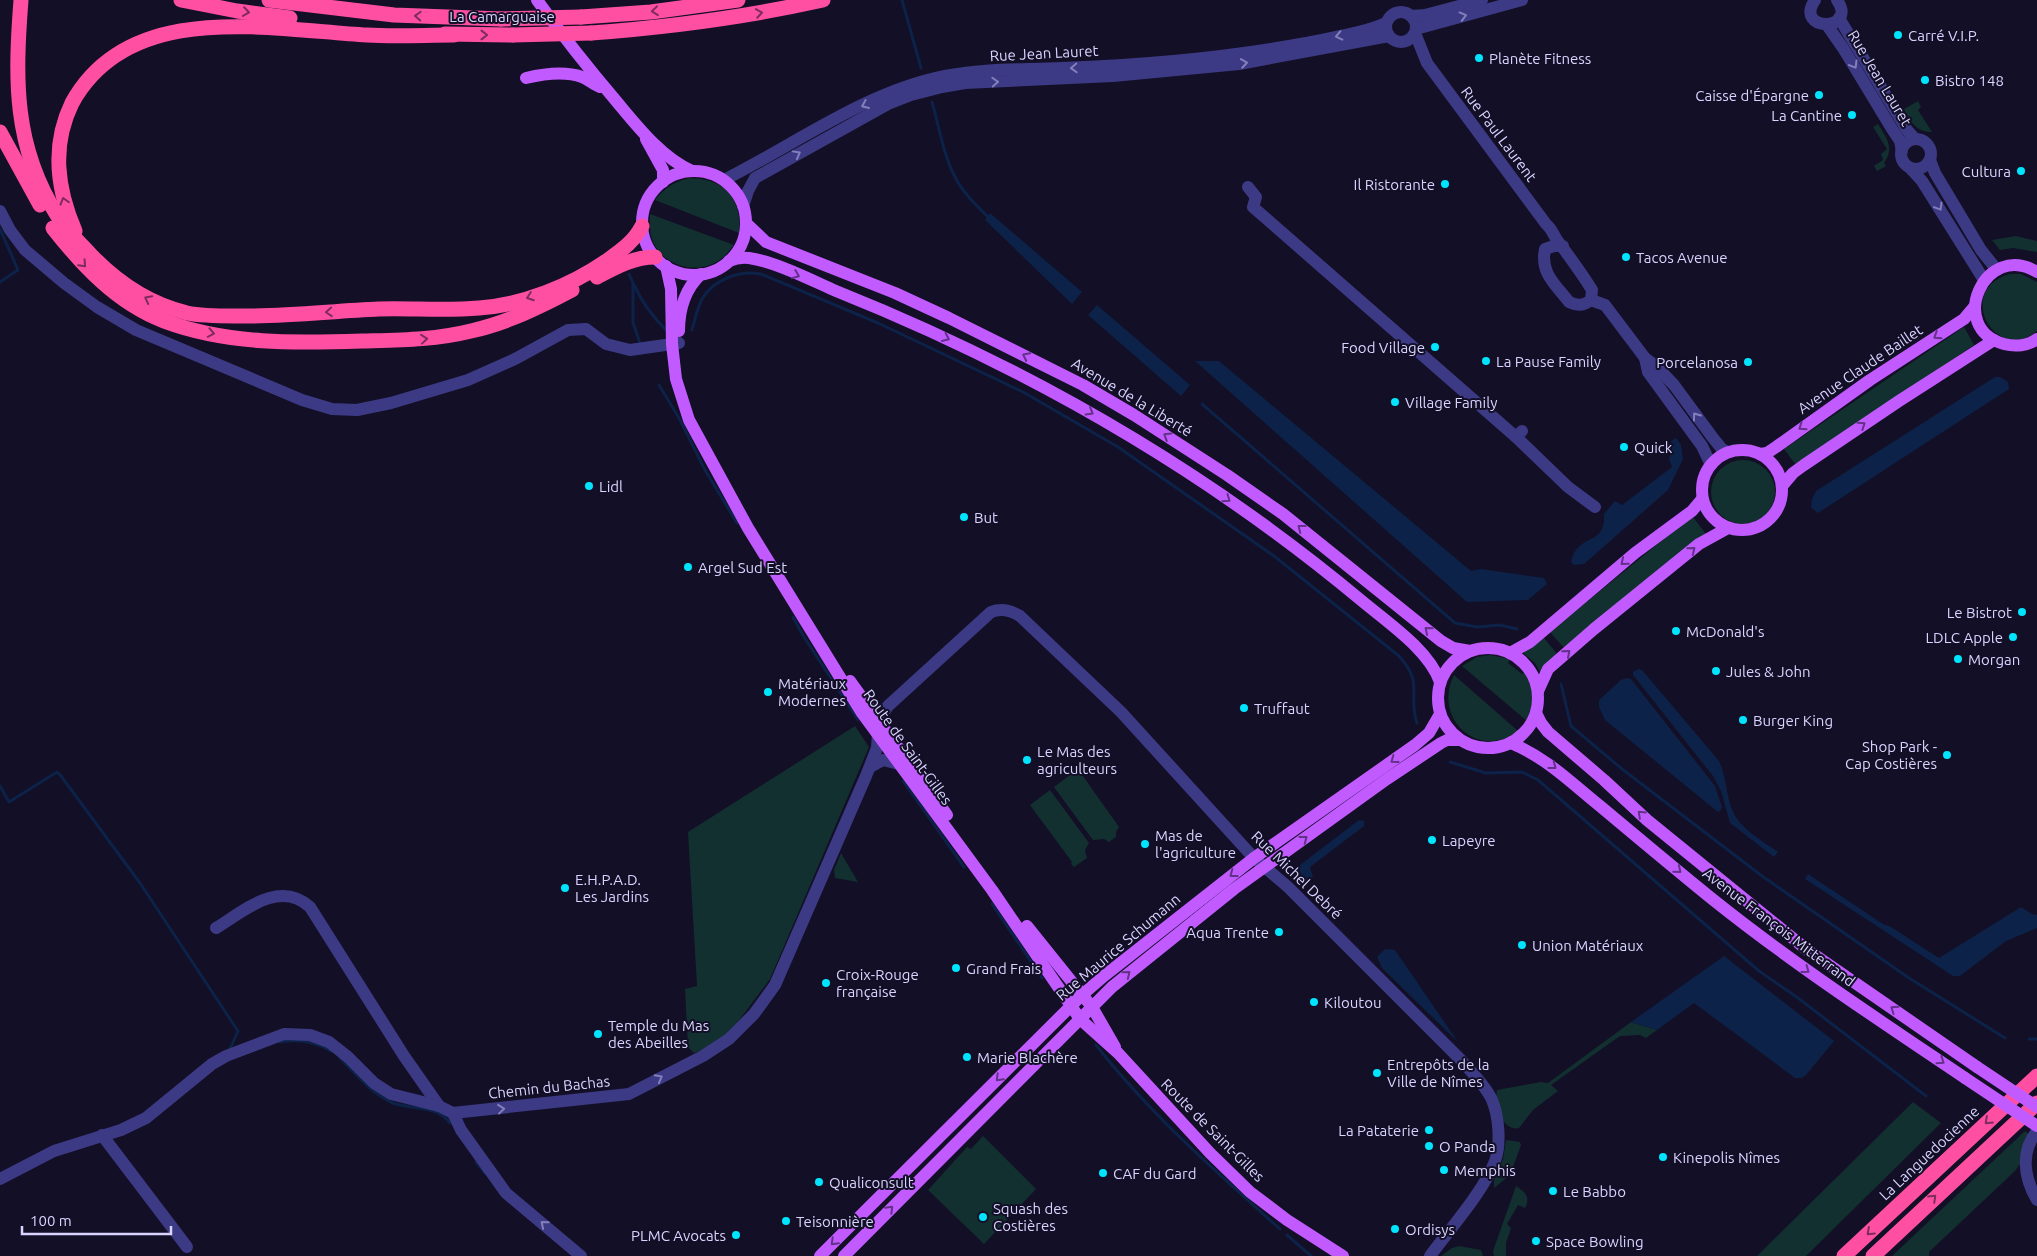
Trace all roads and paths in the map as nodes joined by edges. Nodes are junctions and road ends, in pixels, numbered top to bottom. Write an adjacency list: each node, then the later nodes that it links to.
1 (14, 0): 33 (highway)
2 (21, 0): 39 (highway)
3 (181, 0): 17 (highway, La Camarguaise, one-way to 17)
4 (269, 0): 6 (highway, La Camarguaise, one-way to 4, bridge)
5 (537, 0): 22 (main road)
6 (738, 0)
7 (823, 0): 17 (highway, La Camarguaise, one-way to 7, bridge)
8 (1482, 0): 12 (street)
9 (1522, 0): 16 (street, one-way to 9)
10 (1814, 0): 15 (street, Rue Jean Lauret)
11 (1837, 0): 13 (street)
12 (1411, 16): 14 (street); 16 (street)
13 (1839, 18): 15 (street); 25 (street, Rue Jean Lauret)
14 (1386, 23): 18 (street); 30 (street, Rue Jean Lauret, one-way to 30)
15 (1827, 25): 26 (street, Rue Jean Lauret, one-way to 26)
16 (1415, 31): 19 (street); 20 (street, Rue Paul Laurent)
17 (454, 35): 39 (highway, one-way to 17)
18 (1389, 36): 19 (street); 34 (street, Rue Jean Lauret, one-way to 18)
19 (1403, 42): 20 (street, Rue Paul Laurent)
20 (1427, 63): 37 (street, Rue Paul Laurent)
21 (526, 78): 22 (main road)
22 (607, 91): 24 (main road)
23 (0, 132): 33 (highway)
24 (642, 132): 29 (main road); 31 (main road)
25 (1915, 139): 26 (street); 27 (street)
26 (1902, 151): 28 (street)
27 (1930, 160): 28 (street); 44 (street)
28 (1910, 168): 47 (street, one-way to 47)
29 (692, 171): 30 (main road); 31 (main road)
30 (724, 180): 34 (main road)
31 (663, 182): 38 (main road)
32 (1248, 187): 59 (street)
33 (35, 196): 43 (highway, one-way to 43)
34 (743, 206): 36 (main road)
35 (0, 212): 52 (street)
36 (746, 223): 42 (main road); 61 (main road, Avenue de la Liberté, one-way to 36)
37 (1546, 224): 40 (street, Rue Paul Laurent); 41 (street)
38 (642, 226): 39 (highway, one-way to 39); 43 (main road)
39 (82, 246)
40 (1563, 246): 41 (street); 48 (street, Rue Paul Laurent)
41 (1545, 249): 48 (street)
42 (729, 261): 46 (main road); 63 (main road, one-way to 63)
43 (660, 262): 46 (main road); 52 (main road, Route de Saint-Gilles)
44 (1997, 270): 45 (main road); 47 (main road)
45 (2037, 272)
46 (701, 274): 52 (main road, Route de Saint-Gilles)
47 (1984, 280): 49 (main road)
48 (1591, 300): 53 (street)
49 (1975, 306): 51 (main road); 55 (main road, Avenue Claude Baillet, one-way to 55)
50 (2037, 339): 51 (main road)
51 (1994, 340): 57 (main road, one-way to 51)
52 (675, 343): 67 (main road, Route de Saint-Gilles); 68 (main road, Route de Saint-Gilles)
53 (1645, 358): 54 (street, one-way to 53); 56 (street)
54 (1728, 452): 55 (main road); 56 (main road)
55 (1760, 454): 57 (main road)
56 (1711, 465): 58 (main road)
57 (1782, 486): 60 (main road)
58 (1702, 499): 60 (main road); 62 (main road, one-way to 62)
59 (1595, 507)
60 (1728, 528): 64 (main road, one-way to 60)
61 (1470, 651): 62 (main road); 63 (main road)
62 (1510, 653): 64 (main road)
63 (1440, 682): 66 (main road)
64 (1538, 691): 65 (main road)
65 (1536, 713): 70 (main road); 84 (main road, Avenue François Mitterrand, one-way to 65, bridge)
66 (1440, 714): 69 (main road); 73 (main road, Rue Maurice Schumann, one-way to 73)
67 (879, 720): 68 (street, Chemin du Bachas); 73 (street, Rue Michel Debré); 76 (main road, Route de Saint-Gilles)
68 (877, 734): 71 (main road, Route de Saint-Gilles); 72 (street, Chemin du Bachas)
69 (1460, 740): 70 (main road); 74 (main road, Rue Maurice Schumann, one-way to 69)
70 (1510, 743): 86 (main road, Avenue François Mitterrand, one-way to 86, bridge)
71 (899, 764): 72 (street); 77 (main road, Route de Saint-Gilles)
72 (870, 767): 85 (street, Chemin du Bachas, one-way to 72)
73 (1254, 858): 74 (street, Rue Michel Debré); 76 (main road, Rue Maurice Schumann, one-way to 76)
74 (1264, 867): 78 (main road, Rue Maurice Schumann, one-way to 74); 96 (street, Rue Michel Debré)
75 (216, 928): 83 (street)
76 (1082, 995): 77 (main road, Rue Maurice Schumann); 78 (main road, Route de Saint-Gilles)
77 (1070, 1007): 79 (main road, Route de Saint-Gilles); 93 (main road, Rue Maurice Schumann, one-way to 93)
78 (1092, 1007): 79 (main road, Rue Maurice Schumann); 80 (main road, Route de Saint-Gilles)
79 (1080, 1019): 80 (main road, Route de Saint-Gilles); 94 (main road, Rue Maurice Schumann, one-way to 79)
80 (1118, 1053): 95 (main road, Route de Saint-Gilles)
81 (2037, 1076): 97 (highway, La Languedocienne, one-way to 97)
82 (2037, 1103): 98 (highway, one-way to 82)
83 (440, 1106): 85 (street); 88 (street)
84 (2037, 1107)
85 (453, 1113): 92 (street, one-way to 85)
86 (2037, 1126)
87 (2037, 1131): 90 (street)
88 (102, 1135): 89 (street); 91 (street)
89 (0, 1179)
90 (2037, 1200)
91 (187, 1247)
92 (581, 1256)
93 (820, 1256)
94 (844, 1256)
95 (1343, 1256)
96 (1430, 1256)
97 (1844, 1256)
98 (1873, 1256)

